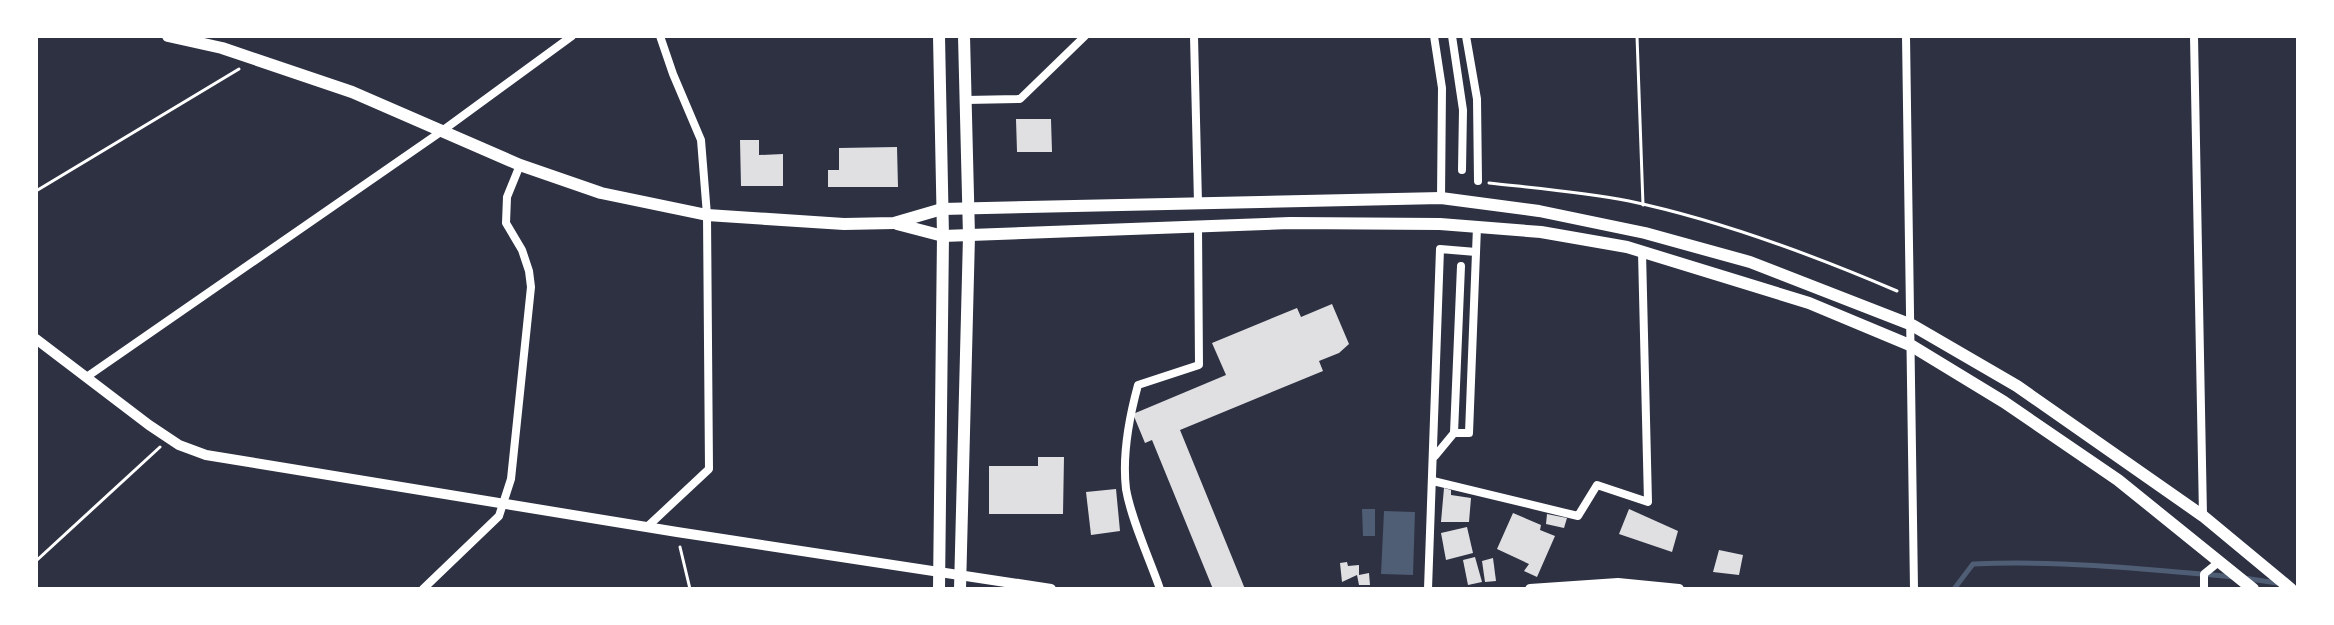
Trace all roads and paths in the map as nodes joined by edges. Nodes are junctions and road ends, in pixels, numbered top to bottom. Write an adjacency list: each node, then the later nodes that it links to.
1 (168, 36): 14 (main road)
2 (572, 36): 16 (street)
3 (660, 36): 26 (street)
4 (939, 36): 24 (main road)
5 (964, 36): 15 (main road)
6 (1085, 36): 15 (street)
7 (1194, 36): 22 (street)
8 (1434, 36): 21 (street)
9 (1452, 36): 18 (street)
10 (1466, 36): 19 (street)
11 (1637, 36): 23 (path)
12 (1906, 36): 35 (street)
13 (2194, 36): 45 (street)
14 (256, 59): 16 (main road); 20 (path)
15 (966, 100): 25 (main road)
16 (442, 131): 17 (main road); 39 (street)
17 (520, 165): 26 (main road); 44 (street)
18 (1462, 170)
19 (1478, 181): 23 (path)
20 (36, 191)
21 (1441, 198): 22 (main road); 36 (main road)
22 (1198, 203): 25 (main road)
23 (1643, 205): 35 (path)
24 (942, 209): 25 (main road); 27 (main road); 30 (main road)
25 (969, 210): 31 (main road)
26 (707, 215): 27 (main road); 46 (street)
27 (894, 223): 30 (main road)
28 (1477, 227): 29 (main road); 32 (street); 33 (main road)
29 (1198, 228): 31 (main road); 56 (street)
30 (943, 236): 31 (main road); 50 (main road)
31 (969, 236): 51 (main road)
32 (1476, 252): 40 (street); 42 (street)
33 (1642, 252): 38 (main road); 43 (street)
34 (1461, 266): 40 (street)
35 (1911, 297): 36 (street)
36 (1912, 325): 38 (street); 45 (main road)
37 (36, 339): 39 (street)
38 (1912, 346): 49 (main road); 60 (street)
39 (88, 376): 41 (street)
40 (1454, 433): 42 (street)
41 (170, 439): 44 (street); 48 (path)
42 (1435, 456): 43 (street)
43 (1433, 481): 57 (street)
44 (504, 503): 46 (street); 52 (street)
45 (2203, 516): 63 (main road)
46 (647, 527): 47 (street)
47 (677, 532): 50 (street); 53 (path)
48 (36, 561)
49 (2220, 561): 61 (street); 62 (main road)
50 (939, 572): 51 (street); 54 (main road)
51 (960, 582): 55 (street)
52 (423, 589)
53 (690, 589)
54 (939, 589)
55 (1051, 589)
56 (1160, 589)
57 (1428, 589)
58 (1530, 589): 59 (street)
59 (1679, 589)
60 (1914, 589)
61 (2204, 589)
62 (2253, 589)
63 (2291, 589)

